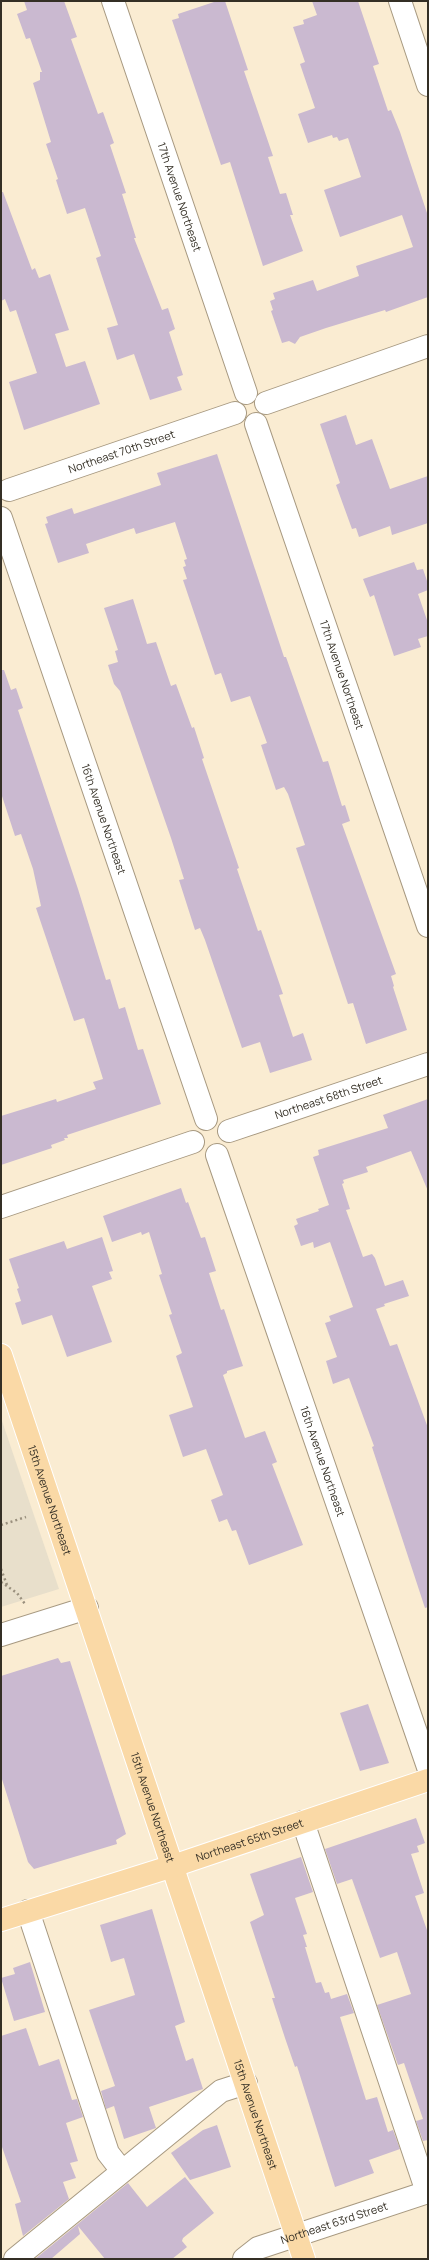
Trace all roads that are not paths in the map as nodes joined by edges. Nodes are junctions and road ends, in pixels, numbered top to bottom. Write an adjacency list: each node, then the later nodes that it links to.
1 (113, 1): 5 (street, 17th Avenue Northeast)
2 (400, 1): 3 (street)
3 (428, 85)
4 (428, 346): 6 (street)
5 (246, 393): 6 (street); 7 (street)
6 (266, 402): 8 (street)
7 (235, 413): 8 (street); 9 (street, Northeast 70th Street)
8 (256, 424): 12 (street, 17th Avenue Northeast)
9 (5, 486): 10 (street)
10 (1, 510)
11 (1, 518): 14 (street, 16th Avenue Northeast)
12 (428, 926)
13 (428, 1064): 15 (street, Northeast 68th Street)
14 (206, 1119): 15 (street); 16 (street)
15 (229, 1131): 17 (street)
16 (194, 1142): 17 (street); 18 (street)
17 (217, 1155): 22 (street, 16th Avenue Northeast)
18 (1, 1207)
19 (1, 1355): 20 (main road, 15th Avenue Northeast)
20 (87, 1608): 21 (street); 25 (main road, 15th Avenue Northeast)
21 (1, 1635)
22 (428, 1767)
23 (428, 1780): 24 (main road, Northeast 65th Street)
24 (303, 1822): 25 (main road, Northeast 65th Street); 30 (street)
25 (173, 1866): 26 (main road, Northeast 65th Street); 28 (main road, 15th Avenue Northeast)
26 (28, 1911): 27 (main road, Northeast 65th Street); 29 (street)
27 (1, 1920)
28 (246, 2083): 29 (street); 31 (main road, 15th Avenue Northeast)
29 (122, 2171): 32 (street)
30 (428, 2192): 31 (street, Northeast 63rd Street)
31 (297, 2235): 33 (street, Northeast 63rd Street); 34 (main road, 15th Avenue Northeast)
32 (15, 2259)
33 (244, 2259)
34 (304, 2259)

